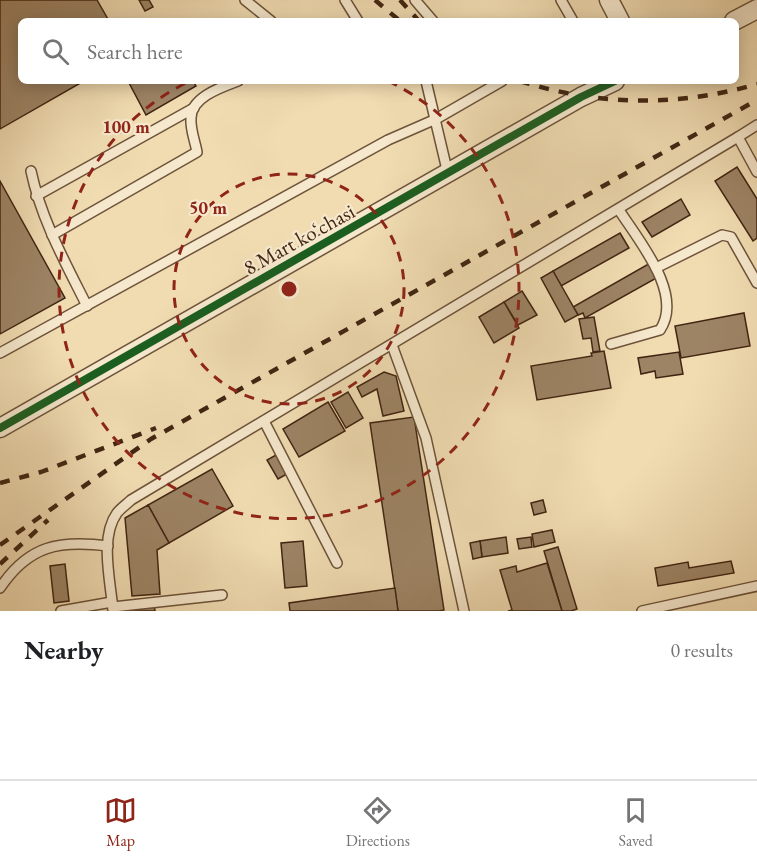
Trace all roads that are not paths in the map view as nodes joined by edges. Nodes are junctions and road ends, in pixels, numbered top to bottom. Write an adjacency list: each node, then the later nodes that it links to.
1 (244, 0): 7 (lane)
2 (345, 0): 8 (lane)
3 (415, 0): 9 (lane)
4 (561, 0): 10 (lane)
5 (609, 0): 11 (street)
6 (757, 9): 12 (street)
7 (267, 18)
8 (356, 18)
9 (430, 18)
10 (571, 18)
11 (618, 18)
12 (739, 18)
13 (230, 84): 17 (lane)
14 (427, 84): 18 (lane)
15 (497, 84): 18 (lane)
16 (609, 84): 23 (street, 8 Mart koʻchasi)
17 (195, 107): 24 (lane); 26 (lane)
18 (436, 119): 23 (lane); 29 (lane)
19 (757, 126): 20 (lane)
20 (738, 137): 22 (lane); 25 (lane)
21 (32, 171): 24 (lane)
22 (757, 171)
23 (448, 175): 34 (street, 8 Mart koʻchasi)
24 (36, 196): 26 (lane)
25 (619, 210): 27 (lane); 31 (lane)
26 (52, 235): 29 (lane)
27 (656, 268): 28 (lane); 30 (lane)
28 (757, 283)
29 (87, 306): 32 (lane)
30 (611, 344)
31 (392, 345): 33 (lane); 42 (lane)
32 (0, 353)
33 (264, 422): 35 (lane); 36 (lane)
34 (0, 428)
35 (108, 546): 38 (lane); 40 (lane)
36 (337, 563)
37 (757, 586): 43 (lane)
38 (0, 588)
39 (222, 595): 40 (lane)
40 (113, 607): 41 (lane)
41 (61, 611)
42 (464, 611)
43 (642, 611)

